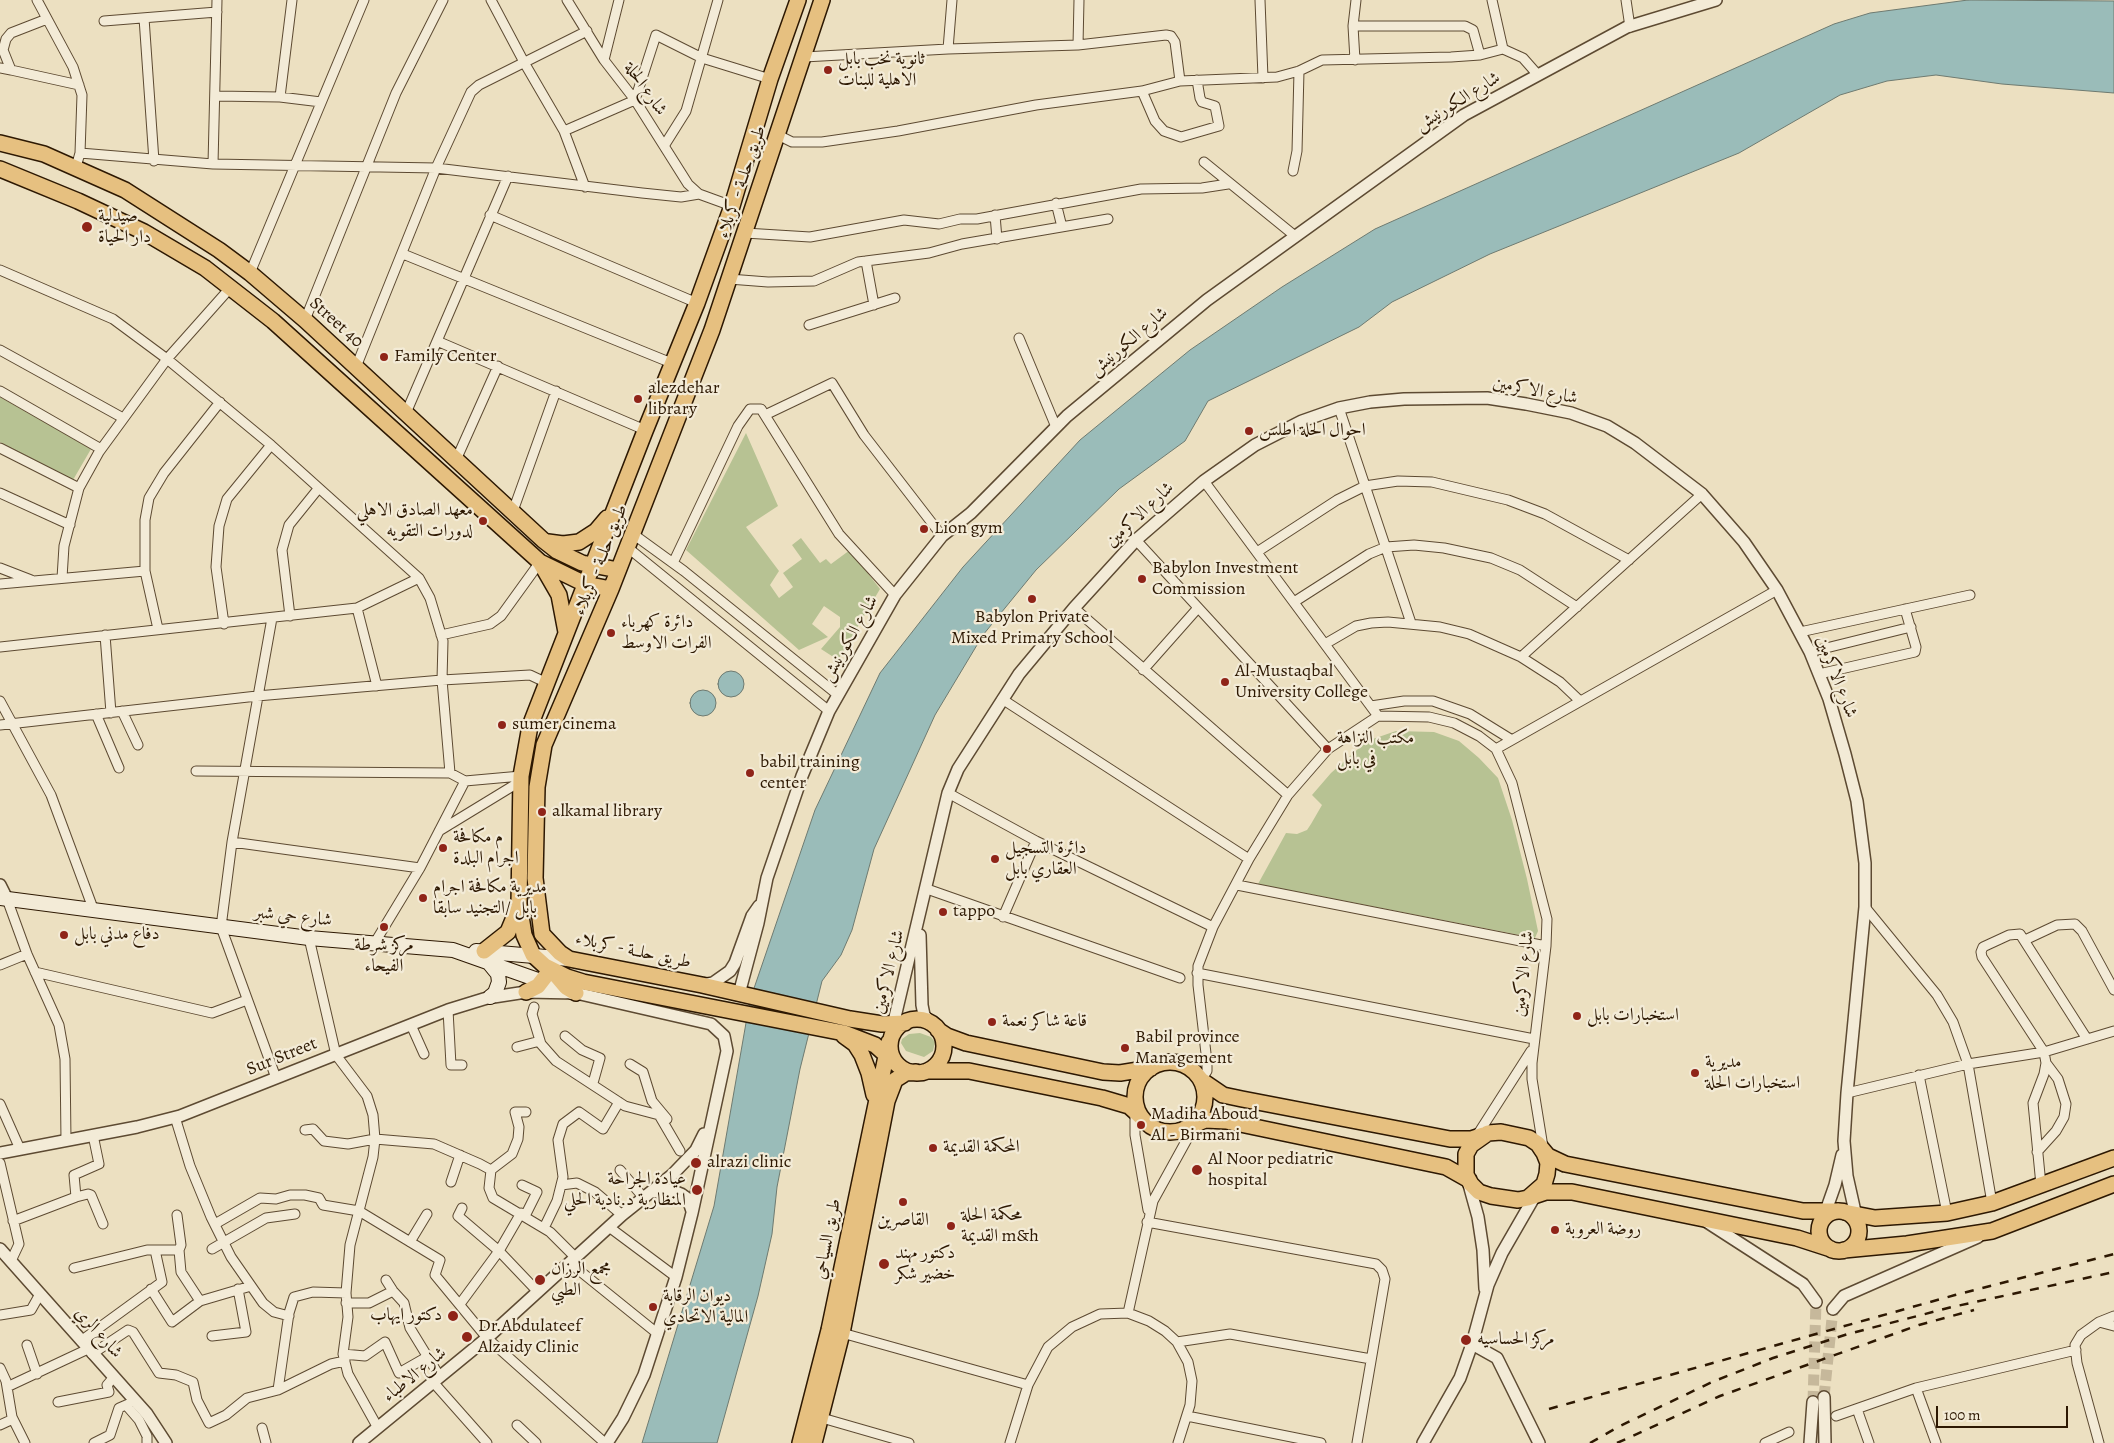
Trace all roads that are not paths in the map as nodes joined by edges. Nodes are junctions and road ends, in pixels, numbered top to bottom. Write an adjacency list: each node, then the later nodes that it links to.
1 (36, 0): 21 (street)
2 (217, 0): 19 (street)
3 (292, 0): 46 (street)
4 (364, 0): 48 (street)
5 (443, 0): 58 (street)
6 (491, 0): 34 (street)
7 (567, 0): 25 (street, شارع الحلة)
8 (619, 0): 32 (street)
9 (718, 0): 31 (street)
10 (798, 0): 40 (main road, طريق حلــة - كربلاء)
11 (822, 0): 30 (main road, طريق حلــة - كربلاء)
12 (952, 0): 27 (street)
13 (1079, 0): 26 (street)
14 (1260, 0): 39 (street)
15 (1356, 0): 23 (street)
16 (1492, 0): 28 (street)
17 (1626, 0): 24 (street)
18 (1716, 0): 24 (street, شارع الكورنيش)
19 (216, 12): 20 (street); 45 (street)
20 (144, 18): 22 (street); 54 (street)
21 (47, 19): 36 (street); 43 (street)
22 (104, 21)
23 (1353, 26): 29 (street); 33 (street)
24 (1630, 27): 38 (street, شارع الكورنيش)
25 (587, 31): 32 (street, شارع الحلة); 34 (street)
26 (1078, 45): 27 (street); 42 (street)
27 (948, 48): 30 (street)
28 (1503, 49): 29 (street); 38 (street)
29 (1480, 55): 33 (street)
30 (804, 57): 50 (main road, طريق حلــة - كربلاء)
31 (702, 58): 40 (street); 47 (street); 52 (street)
32 (604, 60): 47 (street, شارع الحلة)
33 (1354, 60): 37 (street)
34 (525, 64): 49 (street); 59 (street)
35 (0, 68): 36 (street)
36 (11, 70): 43 (street)
37 (1299, 71): 39 (street); 61 (street)
38 (1538, 75): 75 (street, شارع الكورنيش)
39 (1263, 78): 41 (street)
40 (770, 79): 67 (main road, طريق حلــة - كربلاء)
41 (1197, 80): 42 (street); 44 (street)
42 (1180, 81): 44 (street)
43 (79, 85): 53 (street)
44 (1142, 91): 50 (street)
45 (216, 96): 46 (street); 56 (street)
46 (280, 97): 48 (street)
47 (635, 100): 49 (street); 52 (street, شارع الحلة)
48 (322, 102): 57 (street)
49 (564, 131): 64 (street)
50 (778, 136): 73 (main road, طريق حلــة - كربلاء)
51 (0, 143): 53 (main road, Street 40)
52 (664, 146): 65 (street, شارع الحلة)
53 (78, 160): 54 (street); 70 (main road, Street 40)
54 (154, 161): 56 (street)
55 (1204, 162): 63 (street)
56 (213, 164): 57 (street)
57 (294, 166): 58 (street); 82 (street)
58 (368, 166): 59 (street); 89 (street)
59 (436, 168): 62 (street); 78 (street)
60 (0, 169): 77 (main road)
61 (1293, 171)
62 (508, 176): 64 (street); 68 (street)
63 (1228, 184): 66 (street); 75 (street)
64 (585, 187): 65 (street)
65 (699, 194): 67 (street)
66 (1056, 203): 69 (street); 72 (street)
67 (732, 206): 87 (main road, طريق حلــة - كربلاء)
68 (490, 215): 83 (street); 87 (street)
69 (995, 215): 73 (street); 76 (street)
70 (172, 219): 74 (main road, Street 40); 77 (main road)
71 (1108, 219): 72 (street)
72 (1062, 227): 76 (street)
73 (745, 233): 84 (main road, طريق حلــة - كربلاء)
74 (199, 236): 79 (main road); 82 (main road, Street 40)
75 (1295, 236): 105 (street, شارع الكورنيش)
76 (997, 239): 80 (street)
77 (158, 240): 79 (main road)
78 (403, 254): 83 (street); 97 (street)
79 (186, 257): 85 (main road)
80 (866, 261): 84 (street); 88 (street)
81 (1, 272): 94 (street)
82 (250, 273): 89 (main road, Street 40)
83 (464, 278): 92 (street); 95 (street)
84 (729, 279): 123 (main road, طريق حلــة - كربلاء)
85 (231, 287): 94 (street); 127 (main road)
86 (895, 298): 88 (street)
87 (697, 303): 95 (main road, طريق حلــة - كربلاء)
88 (874, 305): 90 (street)
89 (305, 320): 97 (main road, Street 40)
90 (809, 325)
91 (1019, 338): 105 (street)
92 (437, 341): 96 (street); 102 (street)
93 (0, 350): 104 (street)
94 (167, 359): 100 (street); 104 (street)
95 (674, 364): 106 (main road, طريق حلــة - كربلاء)
96 (498, 366): 99 (street); 110 (street)
97 (356, 367): 102 (main road, Street 40)
98 (0, 391): 109 (street)
99 (556, 391): 106 (street); 117 (street)
100 (220, 402): 107 (street); 132 (street)
101 (1339, 408): 111 (street, شارع الاكرمين); 112 (street); 116 (street, شارع الاكرمين)
102 (406, 413): 110 (main road, Street 40)
103 (765, 415): 120 (street); 128 (street); 140 (street)
104 (124, 418): 109 (street)
105 (1056, 426): 120 (street, شارع الكورنيش)
106 (645, 430): 118 (main road, طريق حلــة - كربلاء)
107 (272, 445): 114 (street); 151 (street)
108 (0, 448): 113 (street)
109 (101, 449): 113 (street)
110 (456, 460): 117 (main road, Street 40)
111 (1204, 481): 122 (street, شارع الاكرمين); 125 (street)
112 (1365, 486): 124 (street); 125 (street); 126 (street)
113 (79, 488): 119 (street)
114 (318, 489): 134 (street); 148 (street)
115 (0, 492): 119 (street)
116 (1702, 494): 126 (street); 139 (street, شارع الاكرمين)
117 (513, 511): 121 (main road, Street 40)
118 (613, 511): 121 (main road); 129 (main road, طريق حلــة - كربلاء)
119 (70, 525): 133 (street)
120 (942, 536): 140 (street, شارع الكورنيش)
121 (543, 540): 129 (main road, Street 40)
122 (1136, 540): 145 (street, شارع الاكرمين); 146 (street)
123 (634, 543): 128 (street); 131 (main road, طريق حلــة - كربلاء); 173 (street)
124 (1386, 547): 142 (street); 143 (street); 150 (street)
125 (1257, 552): 142 (street)
126 (1629, 560): 143 (street)
127 (540, 562): 137 (main road); 156 (street); 157 (main road)
128 (673, 563): 167 (street)
129 (592, 566): 131 (main road, Street 40); 137 (main road, طريق حلــة - كربلاء)
130 (0, 568): 135 (street)
131 (618, 570): 138 (main road, طريق حلــة - كربلاء)
132 (145, 571): 133 (street); 153 (street)
133 (62, 578): 135 (street)
134 (419, 578): 144 (street); 156 (street)
135 (33, 581): 136 (street)
136 (0, 584)
137 (585, 584): 138 (main road); 157 (main road, طريق حلــة - كربلاء)
138 (611, 589): 209 (main road, طريق حلــة - كربلاء)
139 (1777, 590): 154 (street, شارع الاكرمين); 171 (street)
140 (895, 595): 167 (street, شارع الكورنيش)
141 (1970, 595): 147 (street)
142 (1294, 602): 158 (street)
143 (1577, 606): 161 (street)
144 (357, 608): 148 (street); 166 (street)
145 (1074, 608): 162 (street); 169 (street, شارع الاكرمين)
146 (1197, 609): 162 (street); 182 (street)
147 (1906, 609): 152 (street); 154 (street)
148 (290, 616): 149 (street)
149 (272, 618): 151 (street); 168 (street)
150 (1411, 623): 158 (street); 161 (street)
151 (224, 624): 153 (street)
152 (1911, 627): 160 (street); 163 (street)
153 (158, 629): 155 (street)
154 (1800, 632): 160 (street, شارع الاكرمين)
155 (105, 635): 159 (street); 175 (street)
156 (441, 635): 164 (street)
157 (566, 635): 165 (main road, طريق حلــة - كربلاء)
158 (1325, 644): 172 (street)
159 (0, 647)
160 (1810, 652): 163 (street, شارع الاكرمين)
161 (1521, 657): 171 (street)
162 (1143, 670): 191 (street)
163 (1819, 674): 203 (street, شارع الاكرمين)
164 (442, 680): 165 (street); 166 (street); 187 (street)
165 (547, 683): 188 (main road, طريق حلــة - كربلاء)
166 (378, 686): 168 (street)
167 (838, 695): 173 (street, شارع الكورنيش)
168 (257, 696): 174 (street); 186 (street)
169 (1002, 699): 190 (street, شارع الاكرمين); 195 (street)
170 (0, 701): 178 (street)
171 (1580, 701): 180 (street)
172 (1372, 706): 177 (street); 180 (street)
173 (829, 711): 201 (street, شارع الكورنيش)
174 (122, 712): 175 (street); 181 (street)
175 (111, 713): 176 (street)
176 (96, 714): 178 (street); 184 (street)
177 (1378, 716): 182 (street); 183 (street, شارع الاكرمين)
178 (12, 724): 179 (street); 204 (street)
179 (0, 725)
180 (1512, 740): 183 (street)
181 (138, 745)
182 (1328, 749): 191 (street)
183 (1496, 749): 213 (street, شارع الاكرمين)
184 (119, 768)
185 (196, 771): 186 (street)
186 (244, 771): 187 (street); 194 (street)
187 (450, 773): 189 (street)
188 (521, 778): 189 (street); 192 (street); 202 (main road, طريق حلــة - كربلاء)
189 (465, 781): 192 (street)
190 (948, 793): 193 (street); 199 (street, شارع الاكرمين)
191 (1288, 795): 195 (street)
192 (439, 831): 196 (street)
193 (1036, 841): 205 (street); 208 (street)
194 (232, 842): 196 (street); 207 (street)
195 (1249, 859): 198 (street)
196 (420, 868): 212 (street)
197 (0, 885): 200 (street)
198 (1237, 885): 208 (street); 213 (street)
199 (927, 889): 205 (street); 206 (street, شارع الاكرمين)
200 (3, 899): 204 (main road, شارع حي شبر); 214 (street)
201 (762, 902): 223 (street); 227 (street, شارع الكورنيش)
202 (519, 904): 215 (main road); 218 (main road, طريق حلــة - كربلاء)
203 (1865, 908): 247 (street); 255 (street, شارع الاكرمين)
204 (94, 911): 207 (main road, شارع حي شبر)
205 (1003, 916): 222 (street)
206 (920, 918): 233 (street, شارع الاكرمين); 238 (street, شارع الاكرمين)
207 (221, 927): 210 (main road, شارع حي شبر); 229 (street)
208 (1213, 927): 220 (street)
209 (542, 934): 216 (main road, طريق حلــة - كربلاء); 218 (main road)
210 (309, 938): 212 (main road, شارع حي شبر); 243 (street)
211 (2025, 940): 224 (street); 237 (street); 242 (street)
212 (374, 944): 215 (main road, شارع حي شبر)
213 (1546, 946): 240 (street, شارع الاكرمين)
214 (27, 954): 217 (street); 219 (street)
215 (486, 957): 218 (main road); 218 (main road); 228 (main road)
216 (569, 959): 218 (main road); 221 (main road); 223 (main road, طريق حلــة - كربلاء)
217 (0, 965)
218 (544, 966): 221 (main road); 225 (main road); 226 (main road)
219 (35, 972): 229 (street); 269 (street)
220 (1197, 973): 240 (street); 253 (street)
221 (567, 977): 226 (main road); 234 (main road)
222 (1180, 978)
223 (702, 985): 227 (main road, طريق حلــة - كربلاء)
224 (2114, 990)
225 (526, 992): 226 (street, Sur Street); 228 (street, Sur Street)
226 (576, 993): 259 (street, Sur Street)
227 (744, 995): 238 (main road, طريق حلــة - كربلاء)
228 (490, 997): 231 (street, Sur Street)
229 (247, 1000): 252 (street)
230 (534, 1006): 239 (street)
231 (448, 1010): 232 (street, Sur Street); 248 (street)
232 (411, 1025): 243 (street, Sur Street); 244 (street)
233 (935, 1028): 238 (main road); 249 (main road); 250 (main road)
234 (832, 1030): 238 (main road); 258 (main road)
235 (2114, 1031): 237 (street)
236 (565, 1036): 254 (street)
237 (2088, 1039): 242 (street)
238 (893, 1040): 250 (main road); 258 (main road, طريق السياحي)
239 (540, 1041): 241 (street); 254 (street)
240 (1534, 1043): 268 (street, شارع الاكرمين); 275 (street, شارع الاكرمين)
241 (517, 1047)
242 (2044, 1052): 245 (street); 247 (street)
243 (336, 1054): 252 (street, Sur Street); 267 (street)
244 (424, 1054)
245 (2046, 1063): 273 (street); 273 (street)
246 (630, 1064): 266 (street)
247 (1968, 1064): 251 (street); 290 (street)
248 (462, 1065)
249 (1152, 1067): 253 (main road); 261 (main road)
250 (922, 1071): 261 (main road); 340 (main road, طريق السياحي)
251 (1919, 1075): 255 (street); 294 (street)
252 (276, 1078): 262 (street, Sur Street)
253 (1202, 1080): 263 (main road); 268 (main road)
254 (593, 1083): 256 (street)
255 (1847, 1093): 270 (street, شارع الاكرمين)
256 (619, 1102): 266 (street); 283 (street)
257 (0, 1104): 271 (street)
258 (873, 1108): 356 (main road, طريق السياحي)
259 (715, 1109): 287 (street, شارع الاطباء); 293 (street)
260 (526, 1112): 279 (street)
261 (1137, 1113): 263 (main road); 302 (street)
262 (175, 1117): 265 (street, Sur Street); 305 (street)
263 (1195, 1122): 281 (main road); 302 (street)
264 (305, 1130): 267 (street)
265 (93, 1135): 269 (street, Sur Street); 289 (street)
266 (672, 1135): 272 (street)
267 (375, 1138): 276 (street); 292 (street)
268 (1476, 1139): 275 (main road); 281 (main road)
269 (66, 1140): 271 (street, Sur Street)
270 (1844, 1141): 300 (street, شارع الاكرمين); 300 (street, شارع الاكرمين)
271 (20, 1150): 274 (street, Sur Street)
272 (680, 1151)
273 (2037, 1152): 286 (street)
274 (0, 1153)
275 (1543, 1153): 288 (main road); 300 (main road)
276 (460, 1155): 279 (street); 282 (street)
277 (2114, 1158): 286 (main road)
278 (0, 1163): 303 (street)
279 (491, 1170): 297 (street)
280 (620, 1170): 287 (street)
281 (1467, 1178): 288 (main road); 328 (street)
282 (452, 1182)
283 (561, 1184): 298 (street); 306 (street)
284 (2114, 1184): 308 (main road)
285 (522, 1185): 297 (street)
286 (2040, 1185): 290 (main road)
287 (646, 1195): 293 (street); 298 (street, شارع الاطباء)
288 (1534, 1195): 301 (main road); 328 (street)
289 (76, 1197): 303 (street); 304 (street)
290 (1992, 1203): 294 (main road)
291 (462, 1208): 315 (street)
292 (358, 1211): 305 (street); 309 (street); 326 (street)
293 (692, 1213): 319 (street)
294 (1948, 1213): 300 (main road)
295 (295, 1214): 310 (street)
296 (427, 1214): 309 (street)
297 (523, 1214): 306 (street); 315 (street)
298 (622, 1215): 307 (street, شارع الاطباء)
299 (177, 1216): 314 (street)
300 (1840, 1216): 312 (main road); 312 (main road)
301 (1702, 1218): 312 (main road); 330 (street)
302 (1148, 1219): 334 (street); 351 (street)
303 (13, 1221): 316 (street)
304 (104, 1224)
305 (215, 1224): 310 (street)
306 (544, 1228): 317 (street)
307 (609, 1228): 317 (street, شارع الاطباء); 319 (street)
308 (1992, 1231): 312 (main road); 333 (street)
309 (410, 1242): 332 (street)
310 (224, 1243): 311 (street); 321 (street)
311 (212, 1249)
312 (1838, 1249)
313 (155, 1250): 314 (street); 318 (street); 322 (street)
314 (179, 1250): 329 (street)
315 (499, 1251): 325 (street); 332 (street)
316 (4, 1256): 327 (street, شارع الري)
317 (573, 1261): 325 (street, شارع الاطباء); 341 (street)
318 (74, 1268)
319 (676, 1277): 341 (street)
320 (386, 1280): 324 (street)
321 (251, 1286): 323 (street); 336 (street)
322 (151, 1289): 329 (street); 347 (street)
323 (238, 1289): 329 (street); 342 (street)
324 (393, 1292): 331 (street); 349 (street)
325 (538, 1292): 343 (street, شارع الاطباء)
326 (346, 1293): 331 (street); 336 (street)
327 (40, 1294): 335 (street); 347 (street, شارع الري)
328 (1485, 1297): 345 (street)
329 (200, 1301)
330 (1816, 1302)
331 (346, 1303): 350 (street)
332 (460, 1304): 343 (street)
333 (1833, 1309)
334 (1128, 1313): 344 (street); 357 (street)
335 (0, 1316)
336 (288, 1316): 360 (street)
337 (2114, 1316): 338 (street)
338 (2100, 1322): 339 (street); 348 (street)
339 (2114, 1326)
340 (842, 1332): 356 (main road, طريق السياحي); 357 (street)
341 (658, 1334): 385 (street)
342 (212, 1336)
343 (487, 1338): 355 (street, شارع الاطباء); 385 (street)
344 (1177, 1342): 351 (street); 366 (street)
345 (1472, 1344): 391 (street); 392 (street)
346 (27, 1345): 353 (street)
347 (87, 1348): 353 (street); 354 (street, شارع الري); 360 (street)
348 (2076, 1350): 359 (street); 398 (street)
349 (427, 1357): 350 (street); 355 (street)
350 (344, 1358): 360 (street); 373 (street)
351 (1371, 1358): 390 (street)
352 (0, 1368): 358 (street)
353 (37, 1374): 358 (street)
354 (114, 1377): 362 (street); 364 (street, شارع الري)
355 (437, 1379): 373 (street, شارع الاطباء); 383 (street)
356 (823, 1381): 368 (main road, طريق السياحي); 375 (main road, طريق السياحي)
357 (1028, 1385): 387 (street)
358 (7, 1387): 369 (street)
359 (1916, 1388): 365 (street); 397 (street)
360 (278, 1390)
361 (1824, 1397): 395 (street)
362 (58, 1402)
363 (1813, 1402): 394 (street)
364 (131, 1403): 379 (street); 380 (street); 381 (street, شارع الري)
365 (1857, 1409): 367 (street); 396 (street)
366 (1187, 1416): 377 (street); 388 (street)
367 (1836, 1416)
368 (822, 1418): 375 (main road, طريق السياحي); 386 (street)
369 (13, 1419): 370 (street); 378 (street)
370 (0, 1425)
371 (517, 1425): 384 (street)
372 (262, 1428): 382 (street)
373 (378, 1428): 376 (street, شارع الاطباء)
374 (1789, 1432): 393 (street)
375 (808, 1439)
376 (363, 1442)
377 (1306, 1442): 389 (street)
378 (26, 1443)
379 (94, 1443)
380 (147, 1443)
381 (166, 1443)
382 (266, 1443)
383 (487, 1443)
384 (536, 1443)
385 (606, 1443)
386 (909, 1443)
387 (1010, 1443)
388 (1178, 1443)
389 (1321, 1443)
390 (1357, 1443)
391 (1423, 1443)
392 (1539, 1443)
393 (1765, 1443)
394 (1810, 1443)
395 (1825, 1443)
396 (1869, 1443)
397 (1936, 1443)
398 (2098, 1443)

